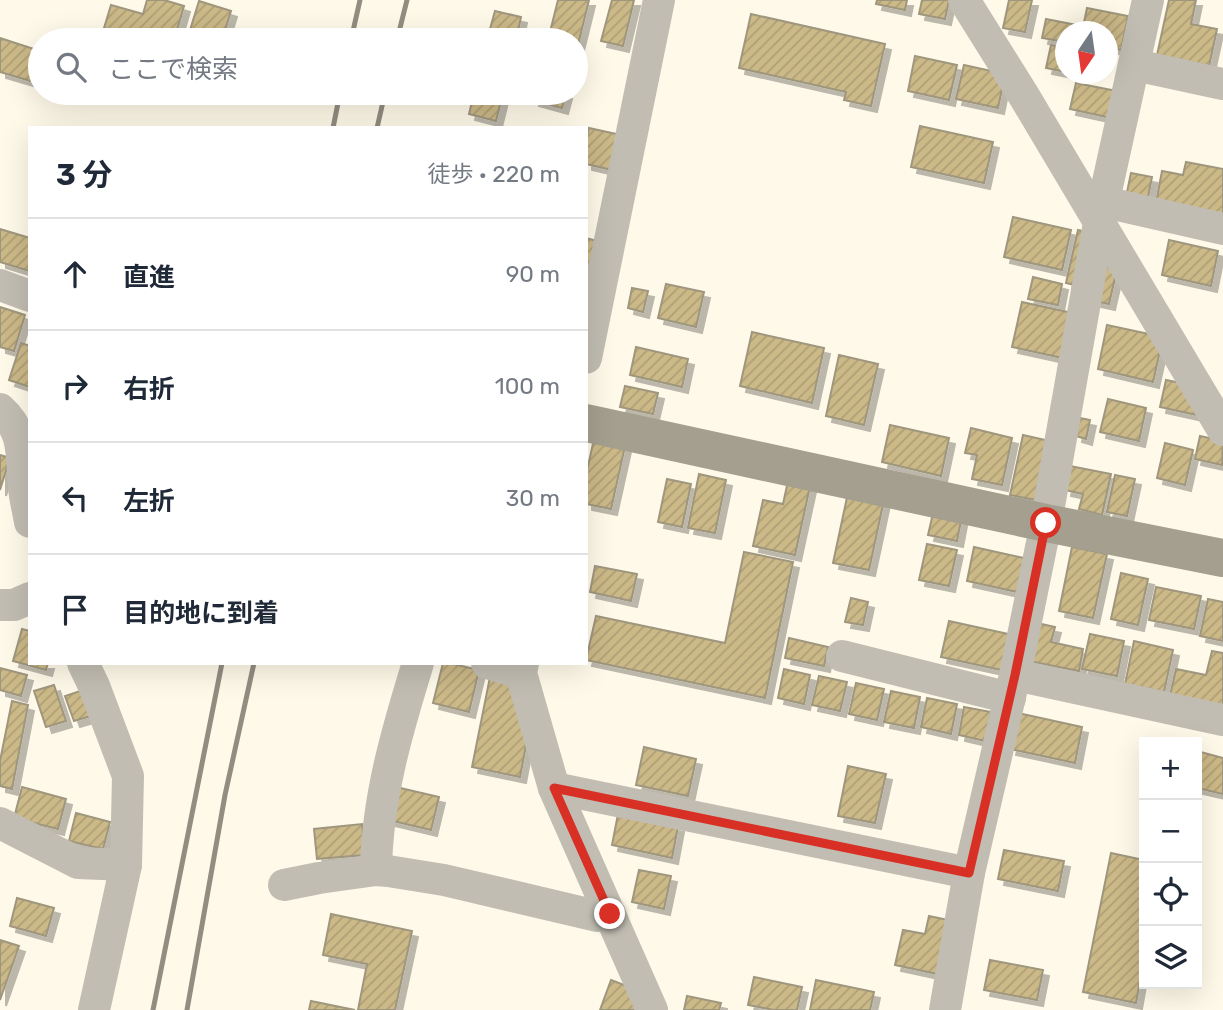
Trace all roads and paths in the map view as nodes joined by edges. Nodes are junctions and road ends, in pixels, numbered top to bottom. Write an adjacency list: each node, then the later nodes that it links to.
1 (659, 0): 10 (street)
2 (964, 0): 6 (street)
3 (1148, 0): 4 (street)
4 (1135, 65): 5 (street); 6 (street)
5 (1223, 84)
6 (1102, 212): 7 (street); 13 (street); 15 (street)
7 (1223, 229)
8 (0, 285): 9 (street)
9 (28, 295)
10 (588, 348)
11 (0, 409): 14 (street)
12 (588, 423): 15 (street)
13 (1223, 430)
14 (28, 511)
15 (1046, 523): 16 (street); 24 (street)
16 (1223, 558)
17 (28, 599): 18 (street)
18 (0, 605)
19 (842, 656): 24 (street)
20 (84, 665): 28 (street)
21 (417, 665): 29 (street)
22 (501, 665): 23 (street)
23 (522, 668): 26 (street)
24 (1012, 686): 25 (street); 30 (street)
25 (1223, 720)
26 (554, 788): 30 (street); 32 (street)
27 (0, 823): 28 (street)
28 (126, 865): 33 (street)
29 (376, 870): 31 (street); 32 (street)
30 (969, 873): 35 (street)
31 (284, 885)
32 (610, 914): 34 (street)
33 (94, 1010)
34 (652, 1010)
35 (945, 1010)

